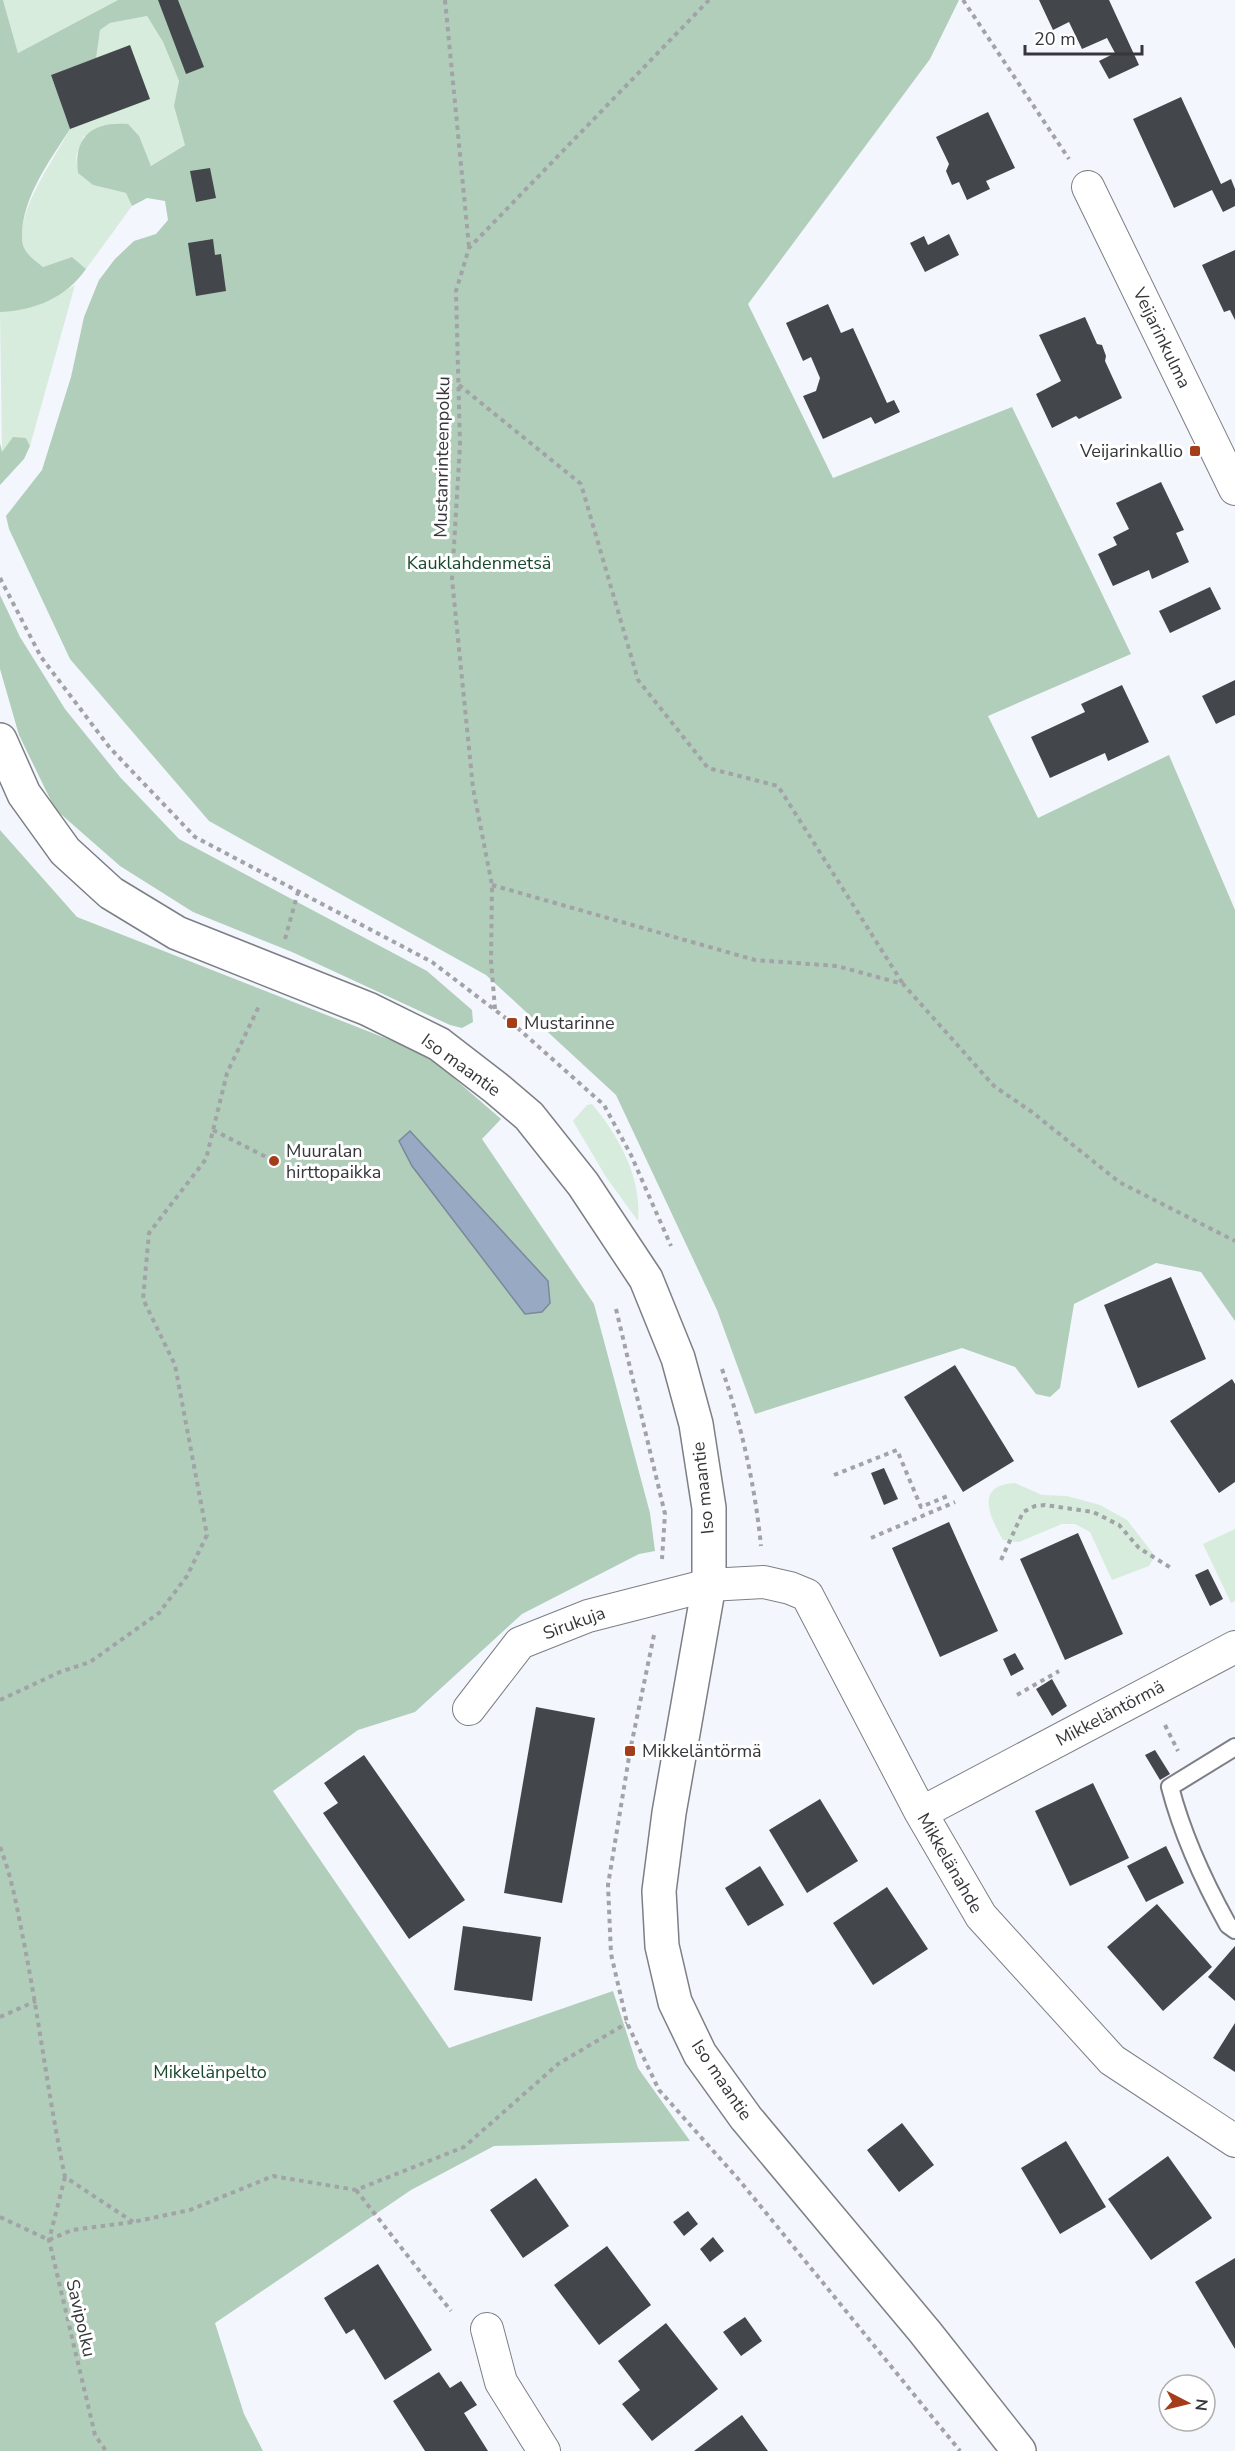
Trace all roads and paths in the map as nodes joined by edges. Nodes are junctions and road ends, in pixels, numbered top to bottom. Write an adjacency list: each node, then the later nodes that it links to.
1 (445, 0): 5 (path)
2 (709, 0): 5 (path, Mustanrinteenpolku)
3 (963, 0): 4 (path)
4 (1088, 188): 7 (street, Veijarinkulma)
5 (469, 248): 6 (path, Mustanrinteenpolku)
6 (458, 384): 10 (path, Mustanrinteenpolku); 13 (path)
7 (1226, 450): 8 (street, Veijarinkulma)
8 (1235, 489)
9 (0, 740): 12 (main road, Iso maantie)
10 (492, 885): 13 (path); 14 (path, Mustanrinteenpolku)
11 (298, 892): 12 (path)
12 (275, 972): 15 (path); 27 (main road, Iso maantie)
13 (903, 984): 17 (path)
14 (495, 1010)
15 (213, 1130): 16 (path); 33 (path)
16 (274, 1161)
17 (1235, 1241)
18 (613, 1298): 28 (path)
19 (834, 1475): 20 (path)
20 (950, 1495)
21 (955, 1502): 23 (path)
22 (757, 1504): 26 (path)
23 (871, 1538)
24 (1001, 1560): 25 (path)
25 (1171, 1568)
26 (764, 1582): 27 (street, Mikkelänahde); 37 (street, Mikkelänahde)
27 (709, 1584): 28 (street, Sirukuja); 54 (main road, Iso maantie)
28 (660, 1596): 34 (street, Sirukuja); 42 (path)
29 (1232, 1650): 31 (street, Mikkeläntörmä)
30 (1059, 1671): 32 (path)
31 (1148, 1692): 36 (path); 37 (street, Mikkeläntörmä)
32 (1017, 1695)
33 (0, 1700)
34 (469, 1709)
35 (1235, 1747): 36 (lane)
36 (1190, 1775): 39 (lane)
37 (921, 1813): 43 (street, Mikkelänahde)
38 (0, 1847): 40 (path)
39 (1235, 1930)
40 (36, 2001): 41 (path); 44 (path)
41 (0, 2017)
42 (627, 2024): 45 (path); 53 (path)
43 (1235, 2141)
44 (65, 2178): 47 (path); 48 (path)
45 (356, 2190): 47 (path); 49 (path)
46 (0, 2217): 48 (path)
47 (133, 2222): 48 (path)
48 (49, 2240): 51 (path, Savipolku)
49 (451, 2311)
50 (487, 2329): 52 (street)
51 (106, 2451)
52 (544, 2451)
53 (960, 2451)
54 (1019, 2451)

